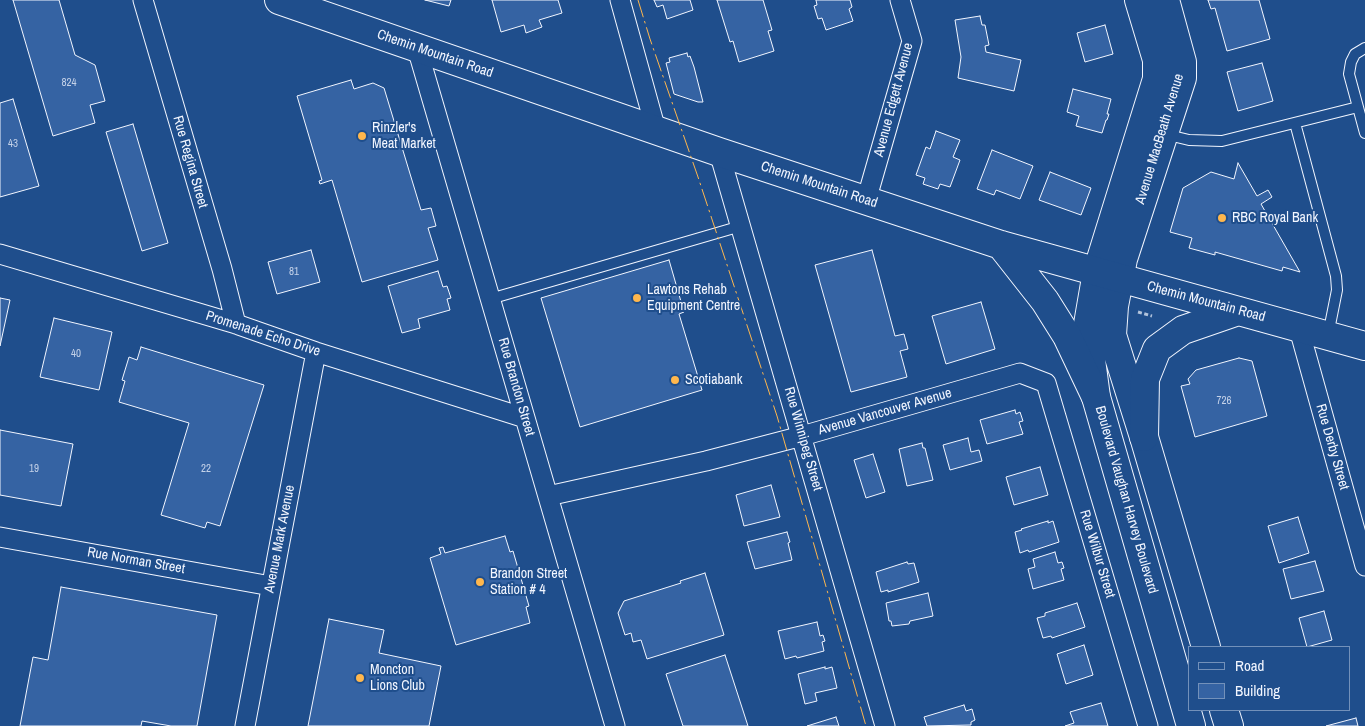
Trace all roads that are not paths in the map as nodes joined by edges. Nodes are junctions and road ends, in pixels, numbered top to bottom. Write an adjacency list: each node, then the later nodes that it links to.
1 (143, 0): 23 (street, Rue Regina Street)
2 (279, 0): 7 (main road, Chemin Mountain Road)
3 (620, 0): 12 (street)
4 (900, 0): 16 (street, Avenue Edgett Avenue)
5 (1139, 0): 20 (main road, Avenue MacBeath Avenue)
6 (1165, 0): 14 (main road, Avenue MacBeath Avenue)
7 (326, 8): 8 (main road, Chemin Mountain Road)
8 (417, 48): 12 (main road, Chemin Mountain Road); 21 (street, Rue Brandon Street)
9 (1365, 48): 10 (lane)
10 (1358, 107): 11 (lane); 13 (lane)
11 (1295, 123): 14 (lane); 25 (lane)
12 (656, 130): 15 (main road, Chemin Mountain Road)
13 (1365, 133)
14 (1164, 134): 20 (main road, Avenue MacBeath Avenue)
15 (719, 152): 16 (main road, Chemin Mountain Road); 17 (street, Rue Winnipeg Street)
16 (866, 201): 18 (main road, Chemin Mountain Road)
17 (741, 226): 21 (lane); 31 (street, Rue Winnipeg Street)
18 (1001, 245): 20 (main road, Chemin Mountain Road); 29 (main road)
19 (0, 254): 23 (street, Promenade Echo Drive)
20 (1108, 275): 22 (main road, Chemin Mountain Road); 29 (main road, Boulevard Vaughan Harvey Boulevard); 32 (main road)
21 (490, 299): 30 (street, Rue Brandon Street)
22 (1238, 311): 24 (main road, Chemin Mountain Road); 32 (main road)
23 (236, 324): 27 (street, Promenade Echo Drive)
24 (1299, 328): 25 (main road, Chemin Mountain Road); 35 (street, Rue Derby Street)
25 (1328, 336): 26 (main road, Chemin Mountain Road)
26 (1365, 346)
27 (316, 352): 30 (street, Promenade Echo Drive); 36 (street, Avenue Mark Avenue)
28 (1046, 383): 31 (street, Avenue Vancouver Avenue); 42 (street, Rue Wilbur Street)
29 (1096, 397): 43 (main road, Boulevard Vaughan Harvey Boulevard)
30 (525, 418): 33 (street, Rue Brandon Street)
31 (802, 436): 33 (street, Avenue Vancouver Avenue); 41 (street, Rue Winnipeg Street)
32 (1144, 437): 37 (main road)
33 (548, 496): 40 (street, Rue Brandon Street)
34 (0, 537): 36 (street, Rue Norman Street)
35 (1365, 566)
36 (271, 586): 39 (street, Avenue Mark Avenue)
37 (1206, 646)
38 (1224, 711): 44 (main road)
39 (245, 726)
40 (615, 726)
41 (885, 726)
42 (1148, 726)
43 (1191, 726)
44 (1229, 726)

